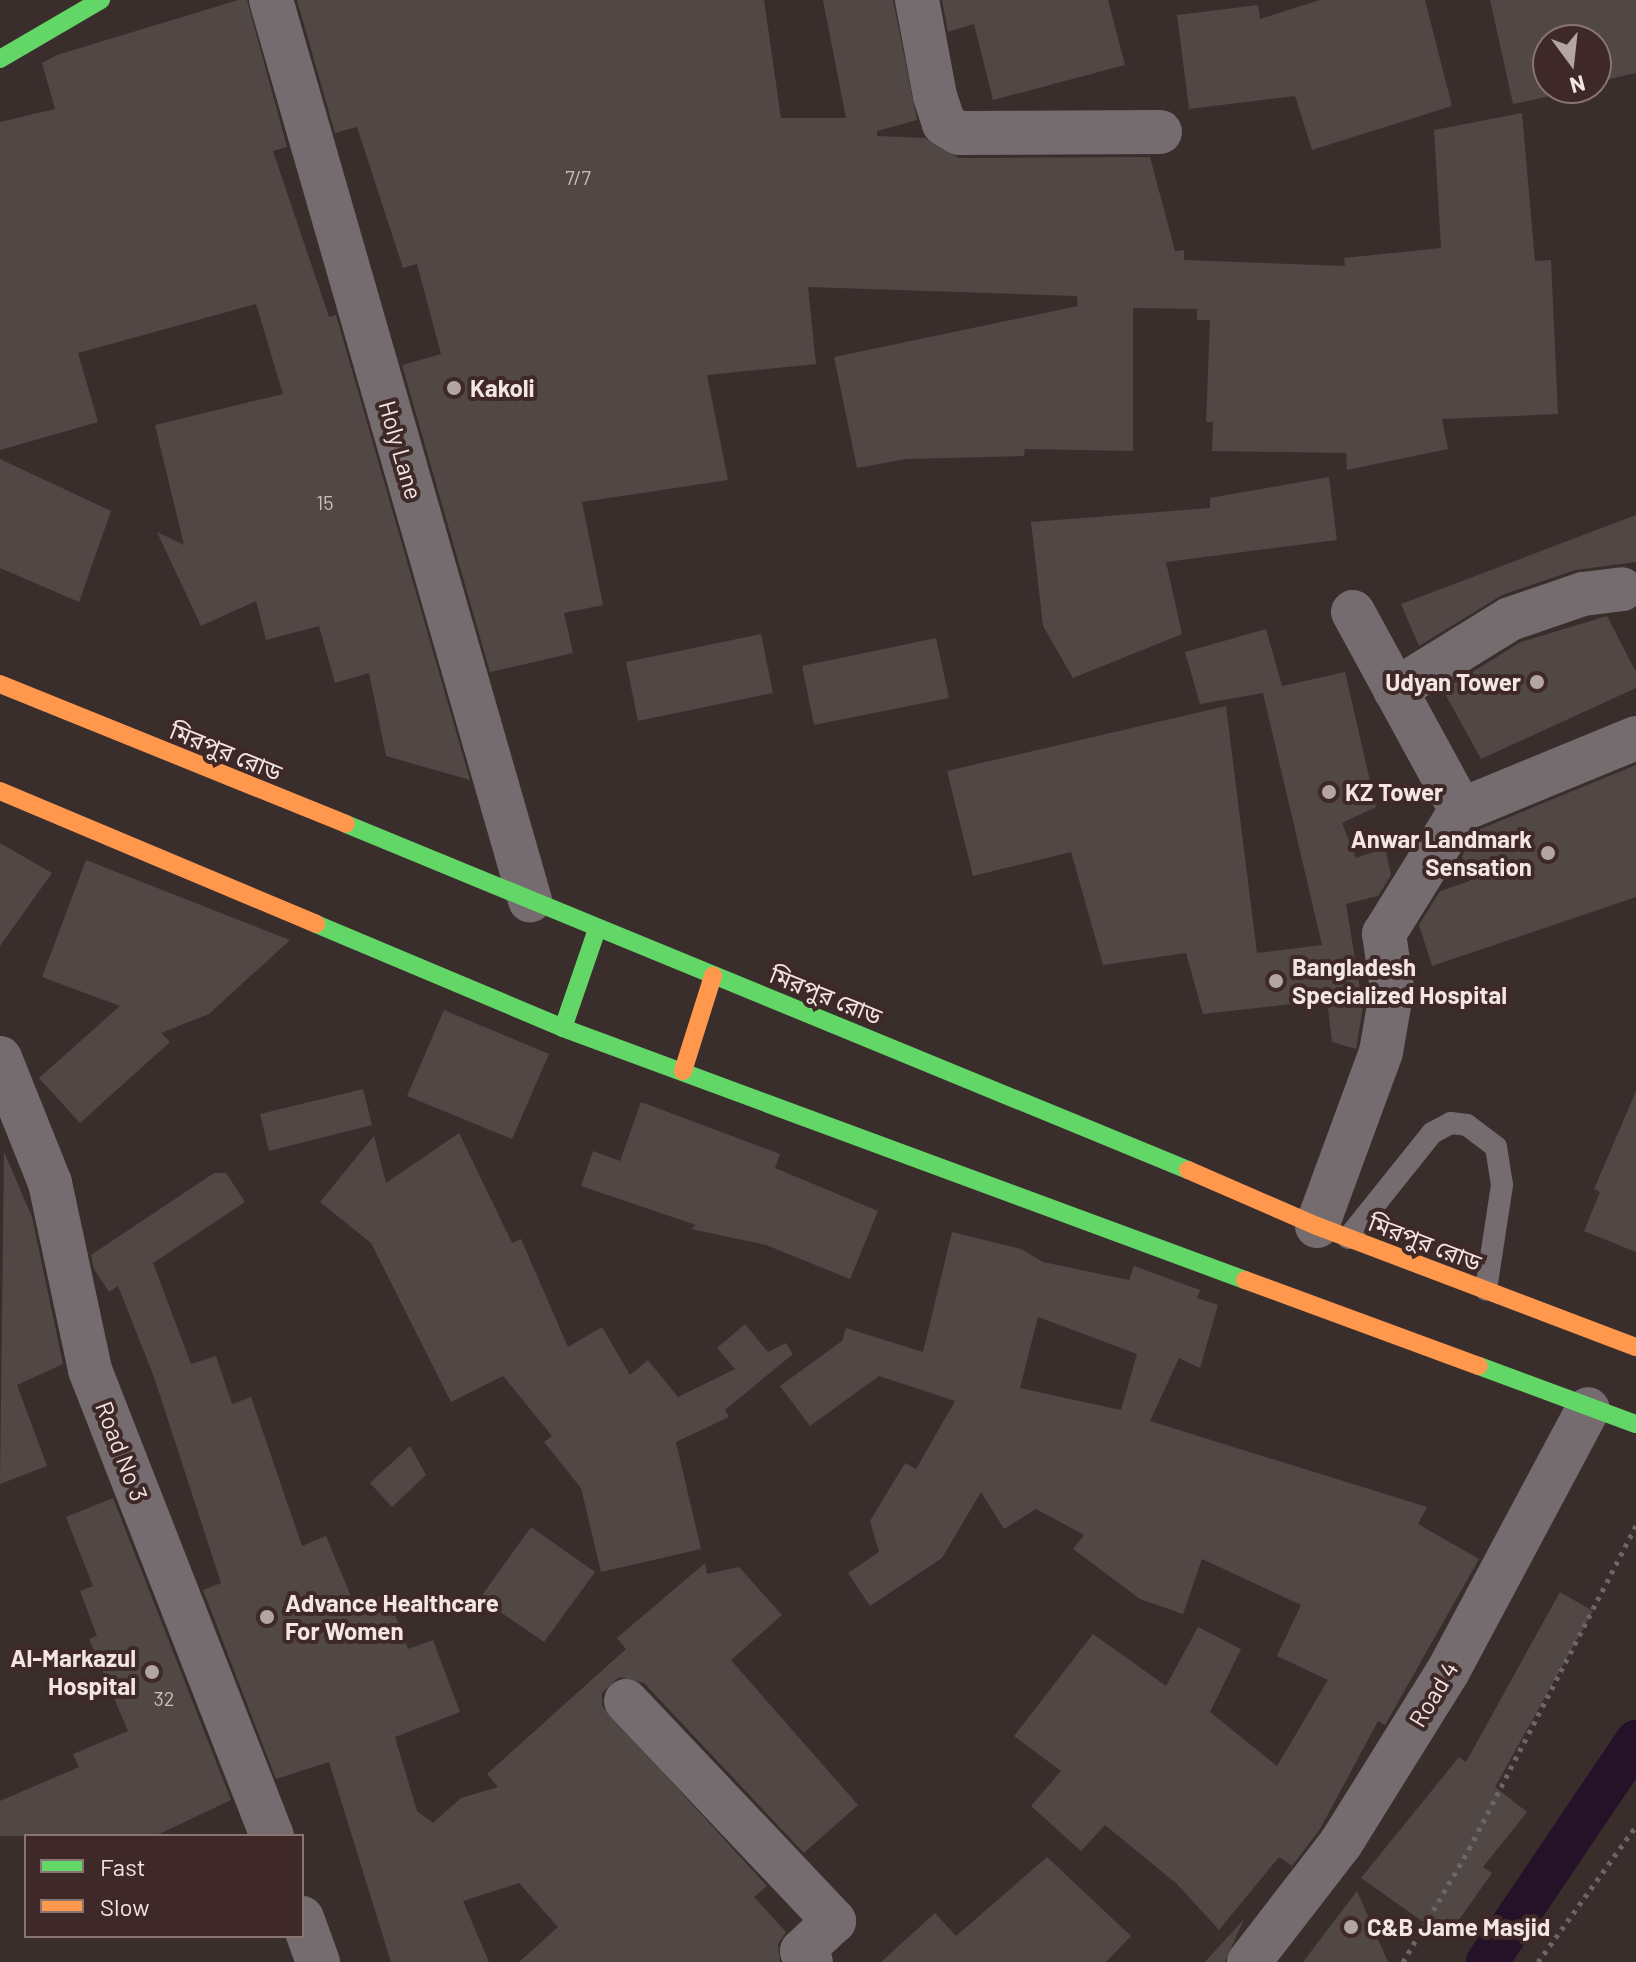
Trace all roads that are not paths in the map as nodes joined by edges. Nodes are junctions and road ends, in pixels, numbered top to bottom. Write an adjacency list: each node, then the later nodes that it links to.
1 (101, 0): 4 (main road)
2 (271, 0): 13 (street, Holy Lane)
3 (917, 0): 5 (street)
4 (0, 59)
5 (1160, 132)
6 (1622, 589): 9 (street)
7 (1353, 612): 9 (street)
8 (0, 684): 13 (main road, মিরপুর রোড)
9 (1395, 690): 12 (street)
10 (1636, 738): 12 (street)
11 (0, 791): 16 (main road)
12 (1461, 810): 19 (street)
13 (530, 900): 14 (main road, মিরপুর রোড)
14 (597, 929): 15 (main road, মিরপুর রোড); 16 (main road)
15 (713, 976): 18 (main road); 19 (main road, মিরপুর রোড)
16 (563, 1028): 18 (main road)
17 (0, 1058): 25 (street, Road No 3)
18 (683, 1071): 22 (main road)
19 (1333, 1232): 20 (main road, মিরপুর রোড); 20 (lane)
20 (1486, 1290): 21 (main road, মিরপুর রোড)
21 (1636, 1347)
22 (1588, 1409): 23 (main road); 29 (street, Road 4)
23 (1636, 1424)
24 (626, 1701): 28 (street)
25 (271, 1834)
26 (304, 1924): 27 (street)
27 (318, 1962)
28 (811, 1962)
29 (1249, 1962)

